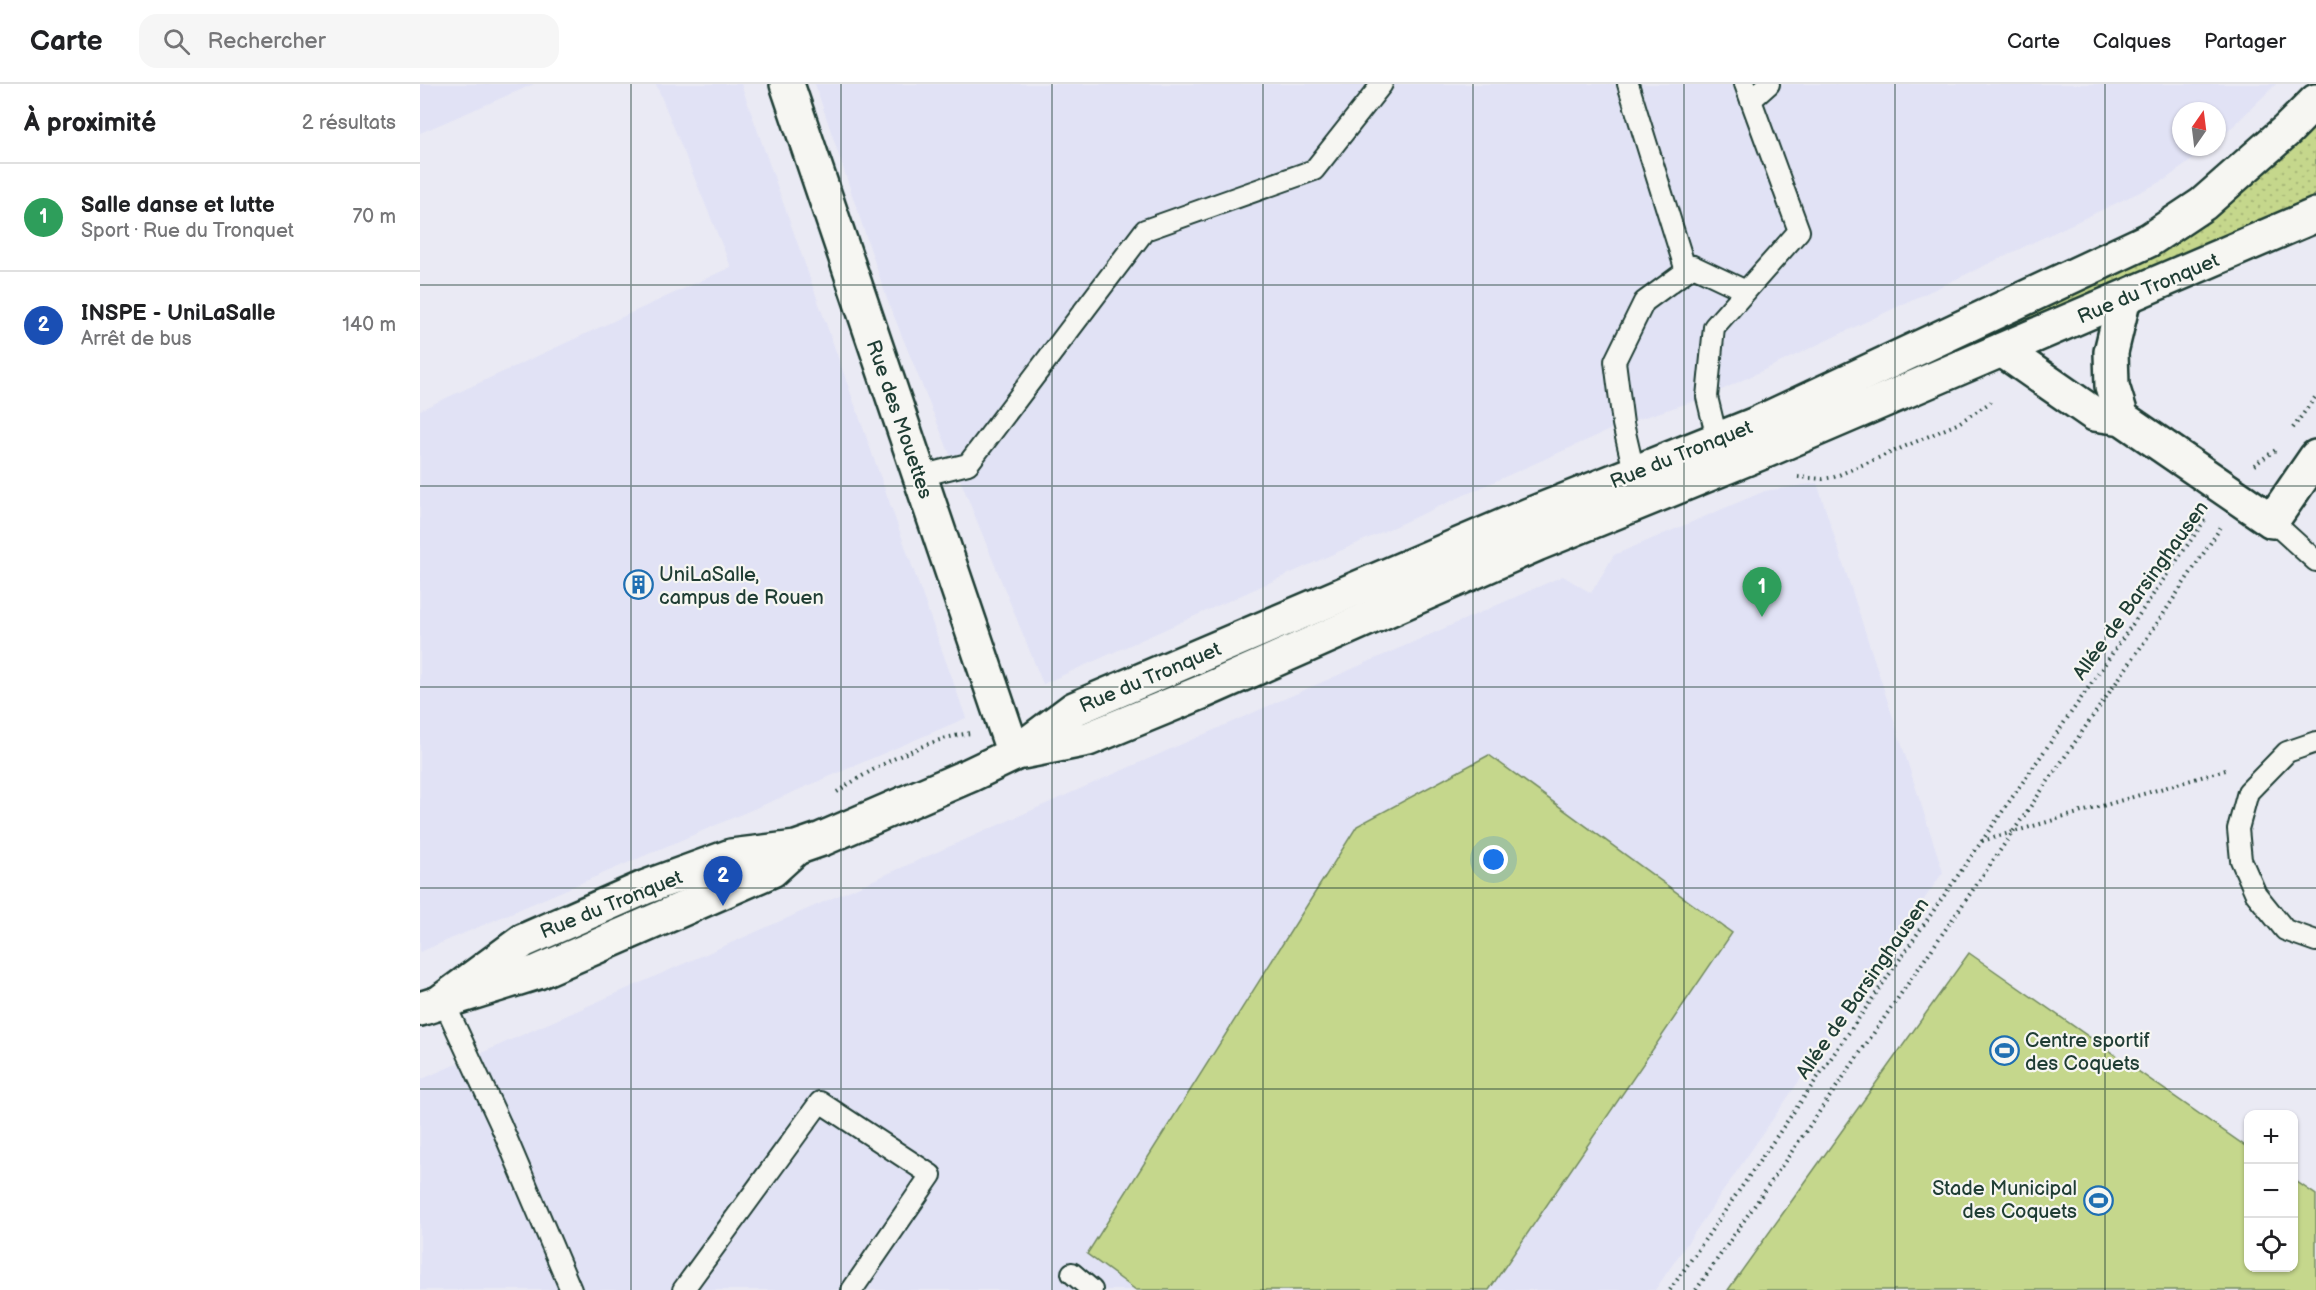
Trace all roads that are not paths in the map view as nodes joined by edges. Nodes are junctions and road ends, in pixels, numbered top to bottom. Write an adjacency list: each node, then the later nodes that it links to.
1 (787, 84): 15 (street, Rue des Mouettes)
2 (1382, 84): 15 (lane)
3 (1628, 84): 8 (lane)
4 (1769, 84): 5 (lane)
5 (1748, 92): 9 (lane)
6 (2316, 101): 13 (street, Rue du Tronquet)
7 (2316, 215): 10 (street, Rue du Tronquet)
8 (1686, 271): 9 (lane); 16 (lane)
9 (1746, 291): 13 (lane)
10 (2124, 298): 11 (street, Rue du Tronquet); 12 (street)
11 (2002, 350): 12 (street); 13 (street, Rue du Tronquet)
12 (2122, 418): 17 (street)
13 (1724, 451): 16 (street, Rue du Tronquet)
14 (2316, 457): 17 (street)
15 (920, 476): 20 (street, Rue des Mouettes)
16 (1638, 488): 20 (street, Rue du Tronquet)
17 (2272, 521): 18 (lane)
18 (2316, 561)
19 (2316, 742): 21 (lane)
20 (1014, 754): 22 (street, Rue du Tronquet)
21 (2316, 941)
22 (432, 1005): 24 (lane)
23 (1072, 1273): 27 (lane)
24 (571, 1290)
25 (683, 1290): 26 (lane)
26 (852, 1290)
27 (1092, 1290)

